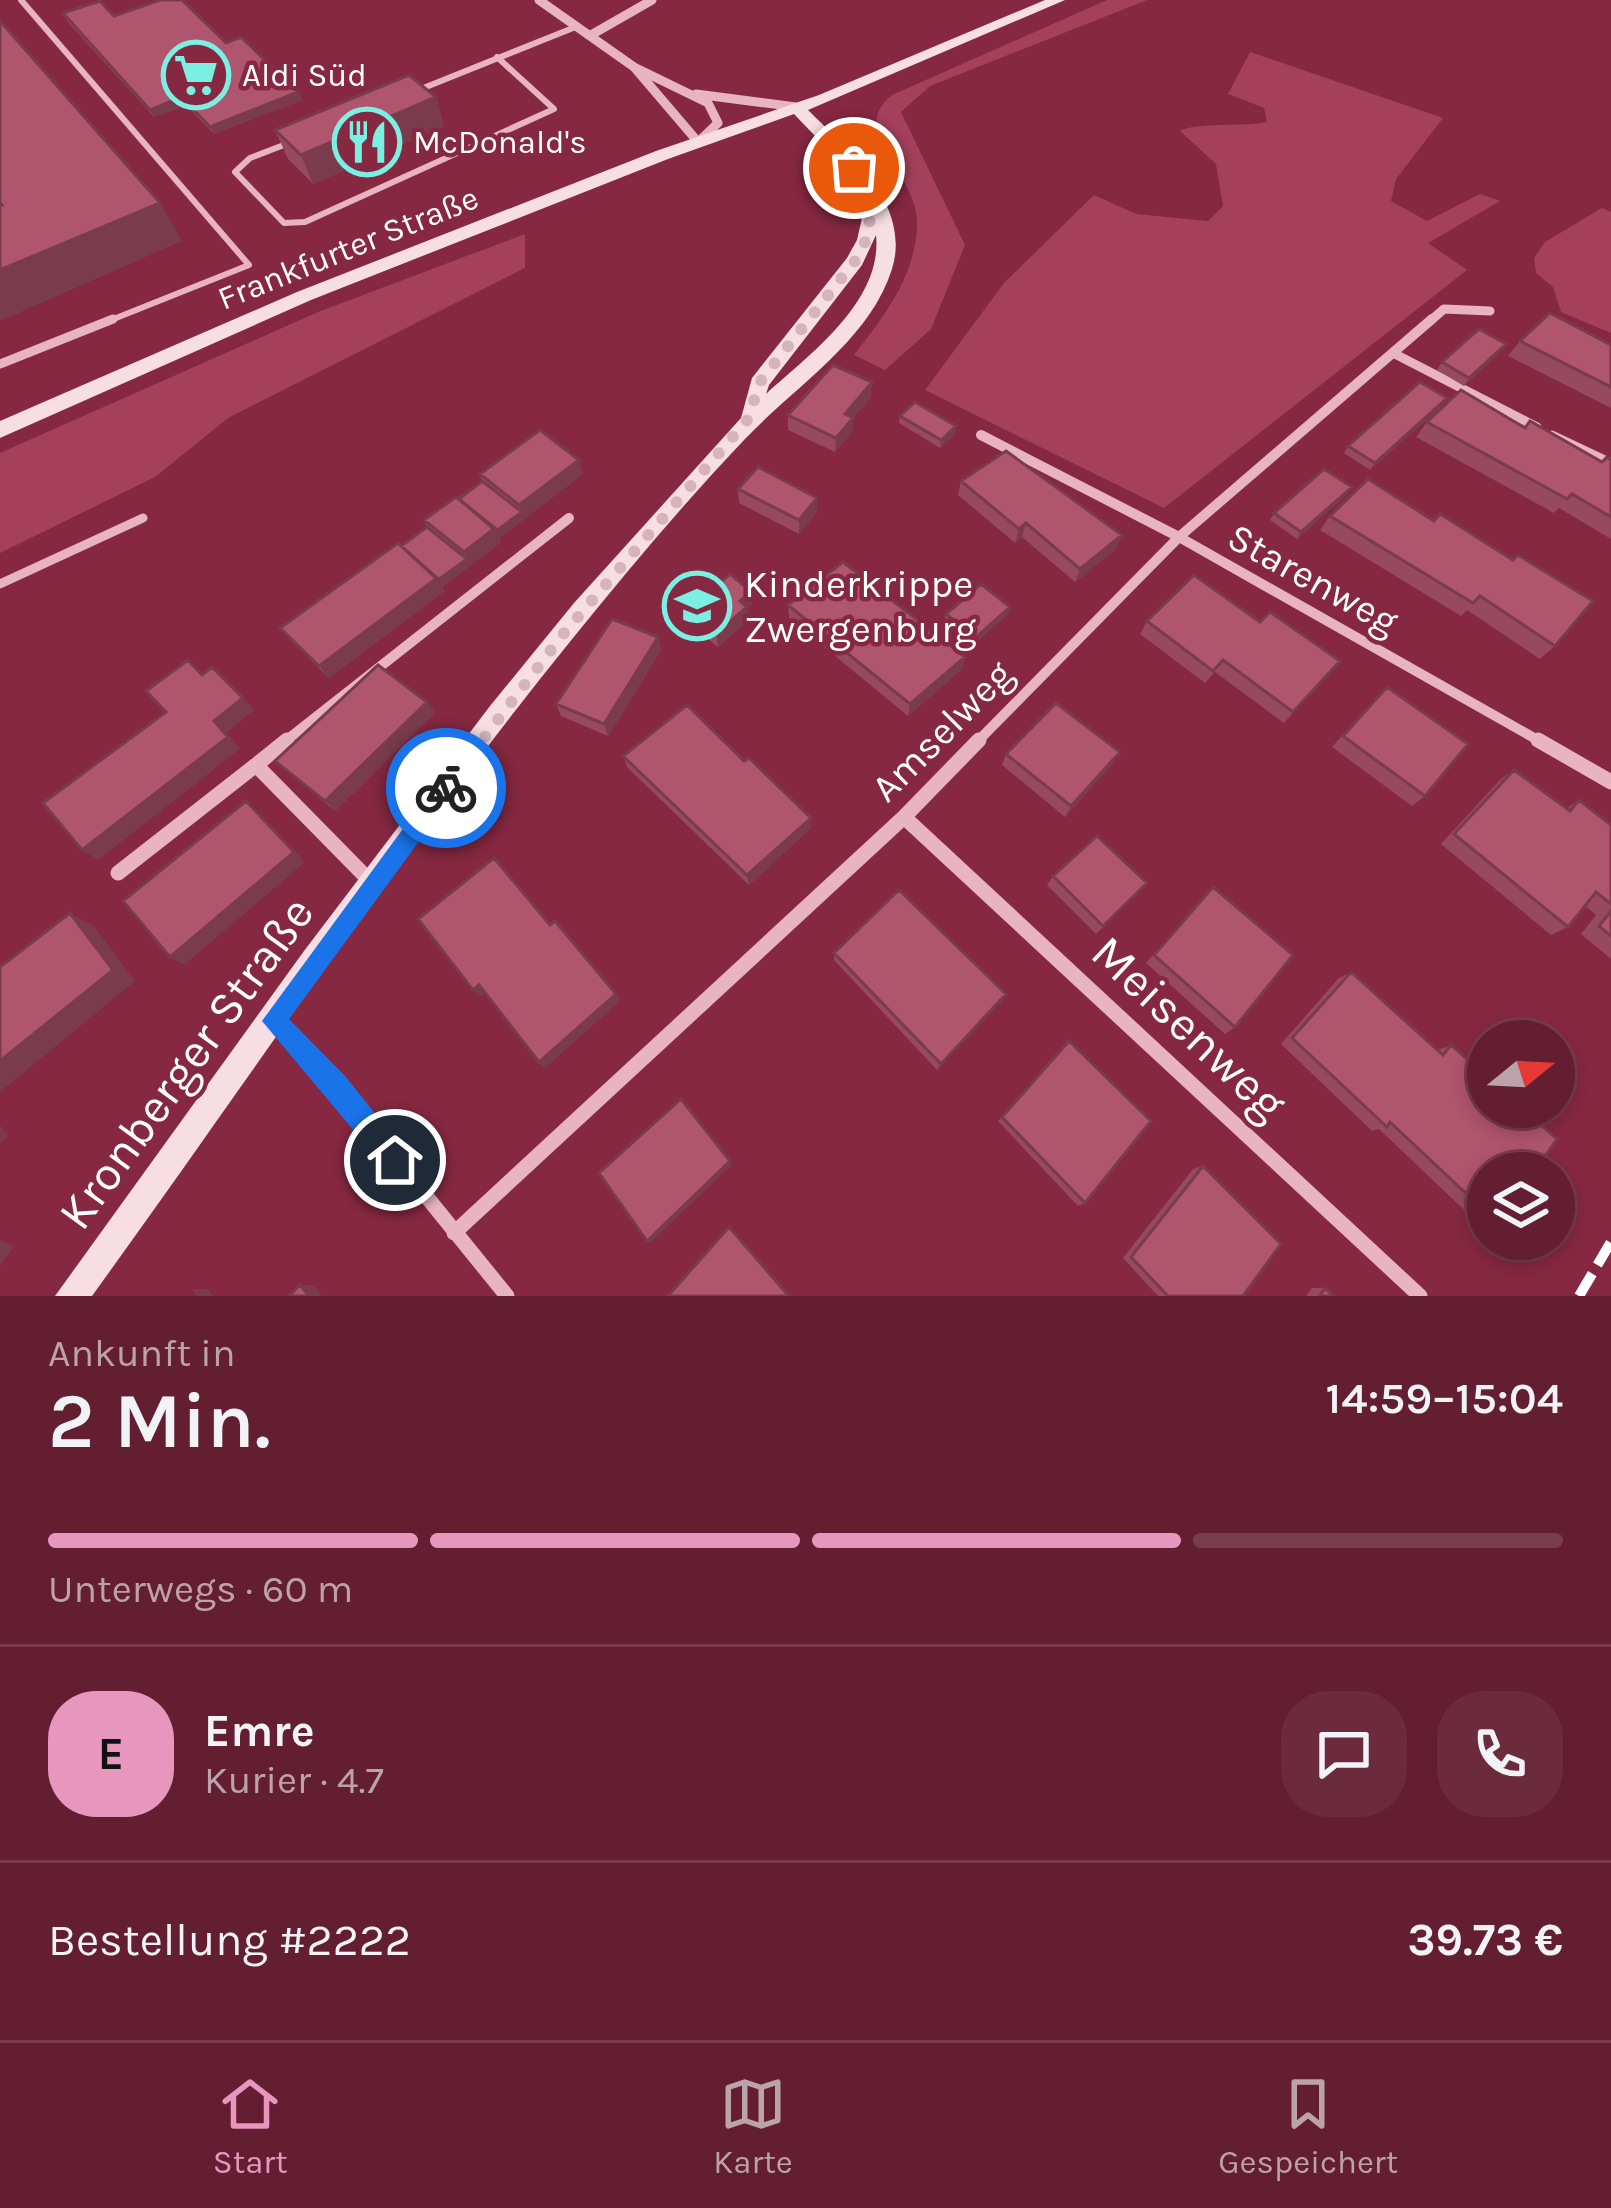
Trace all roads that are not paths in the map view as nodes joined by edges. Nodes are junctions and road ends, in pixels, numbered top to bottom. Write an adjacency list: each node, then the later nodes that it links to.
1 (21, 0): 17 (lane)
2 (539, 0): 5 (street)
3 (652, 0): 6 (street)
4 (1058, 0): 11 (street, Frankfurter Straße)
5 (578, 26): 6 (street); 7 (lane)
6 (591, 35): 8 (street)
7 (497, 57): 9 (lane); 12 (lane)
8 (634, 67): 10 (street); 13 (street)
9 (415, 91)
10 (693, 94): 11 (street); 13 (street)
11 (796, 107): 13 (street, Frankfurter Straße); 14 (street, Kronberger Straße)
12 (291, 142)
13 (698, 142): 19 (street, Frankfurter Straße)
14 (874, 199): 18 (street, Kronberger Straße); 18 (street, Kronberger Straße)
15 (1490, 311): 16 (street, Amselweg)
16 (1393, 353): 21 (lane); 24 (street, Amselweg)
17 (0, 364)
18 (749, 418): 30 (street, Kronberger Straße)
19 (0, 430)
20 (981, 435): 24 (street, Starenweg)
21 (1611, 463)
22 (143, 518): 25 (lane)
23 (568, 518): 26 (street)
24 (1179, 537): 27 (street, Starenweg); 28 (street, Amselweg)
25 (0, 584)
26 (256, 765): 29 (street); 30 (street)
27 (1611, 782)
28 (904, 817): 32 (street, Amselweg); 35 (street, Meisenweg)
29 (118, 873)
30 (373, 884): 31 (street, Kronberger Straße)
31 (274, 1021): 32 (street); 33 (street, Kronberger Straße)
32 (454, 1233): 34 (street)
33 (72, 1296)
34 (507, 1296)
35 (1420, 1296)

